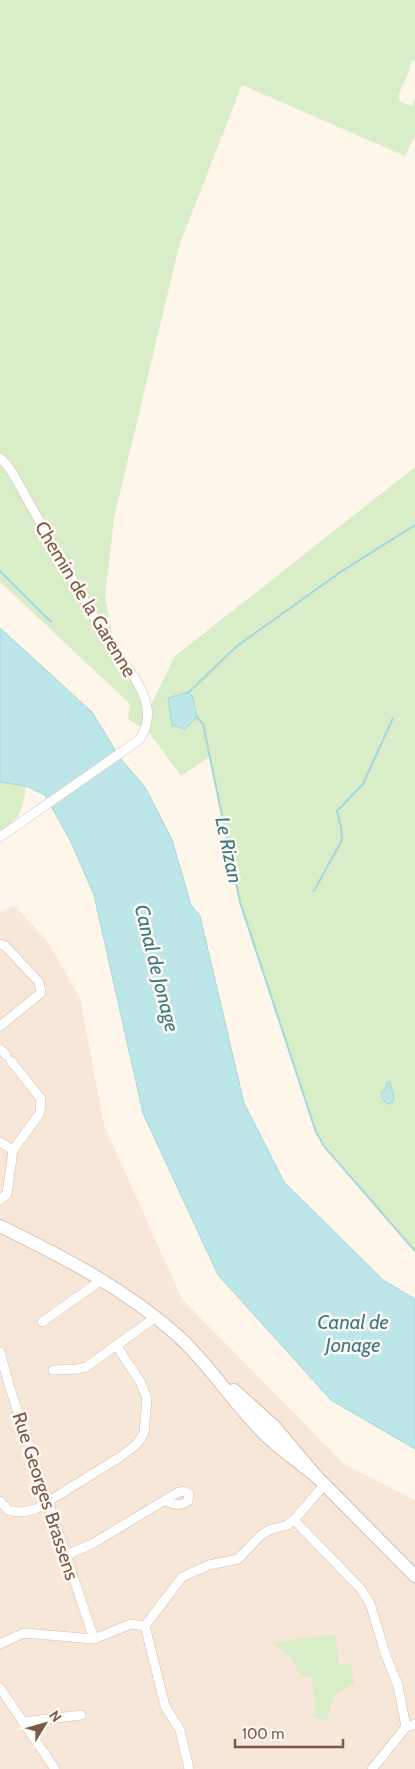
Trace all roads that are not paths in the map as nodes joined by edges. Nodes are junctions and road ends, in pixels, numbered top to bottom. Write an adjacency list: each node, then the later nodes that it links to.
1 (0, 458): 2 (street, Chemin de la Garenne)
2 (0, 837)
3 (0, 944): 4 (street)
4 (0, 1026)
5 (5, 1055): 7 (street)
6 (0, 1142): 7 (street)
7 (13, 1150): 8 (street)
8 (0, 1200)
9 (0, 1226): 10 (main road)
10 (103, 1280): 11 (main road); 12 (street)
11 (156, 1317): 13 (street); 16 (main road)
12 (42, 1322)
13 (116, 1345): 15 (street); 19 (street)
14 (0, 1352): 19 (street, Rue Georges Brassens)
15 (53, 1370)
16 (320, 1481): 20 (street); 22 (main road)
17 (165, 1500): 21 (street)
18 (0, 1501): 19 (street)
19 (48, 1501): 21 (street, Rue Georges Brassens)
20 (294, 1520): 23 (street); 29 (street)
21 (66, 1555): 24 (street, Rue Georges Brassens)
22 (415, 1576)
23 (145, 1626): 24 (street); 31 (street)
24 (94, 1639): 25 (street)
25 (0, 1644)
26 (0, 1688): 28 (street)
27 (81, 1715): 28 (street)
28 (23, 1722): 30 (street)
29 (410, 1725): 32 (street)
30 (55, 1769)
31 (189, 1769)
32 (372, 1769)

